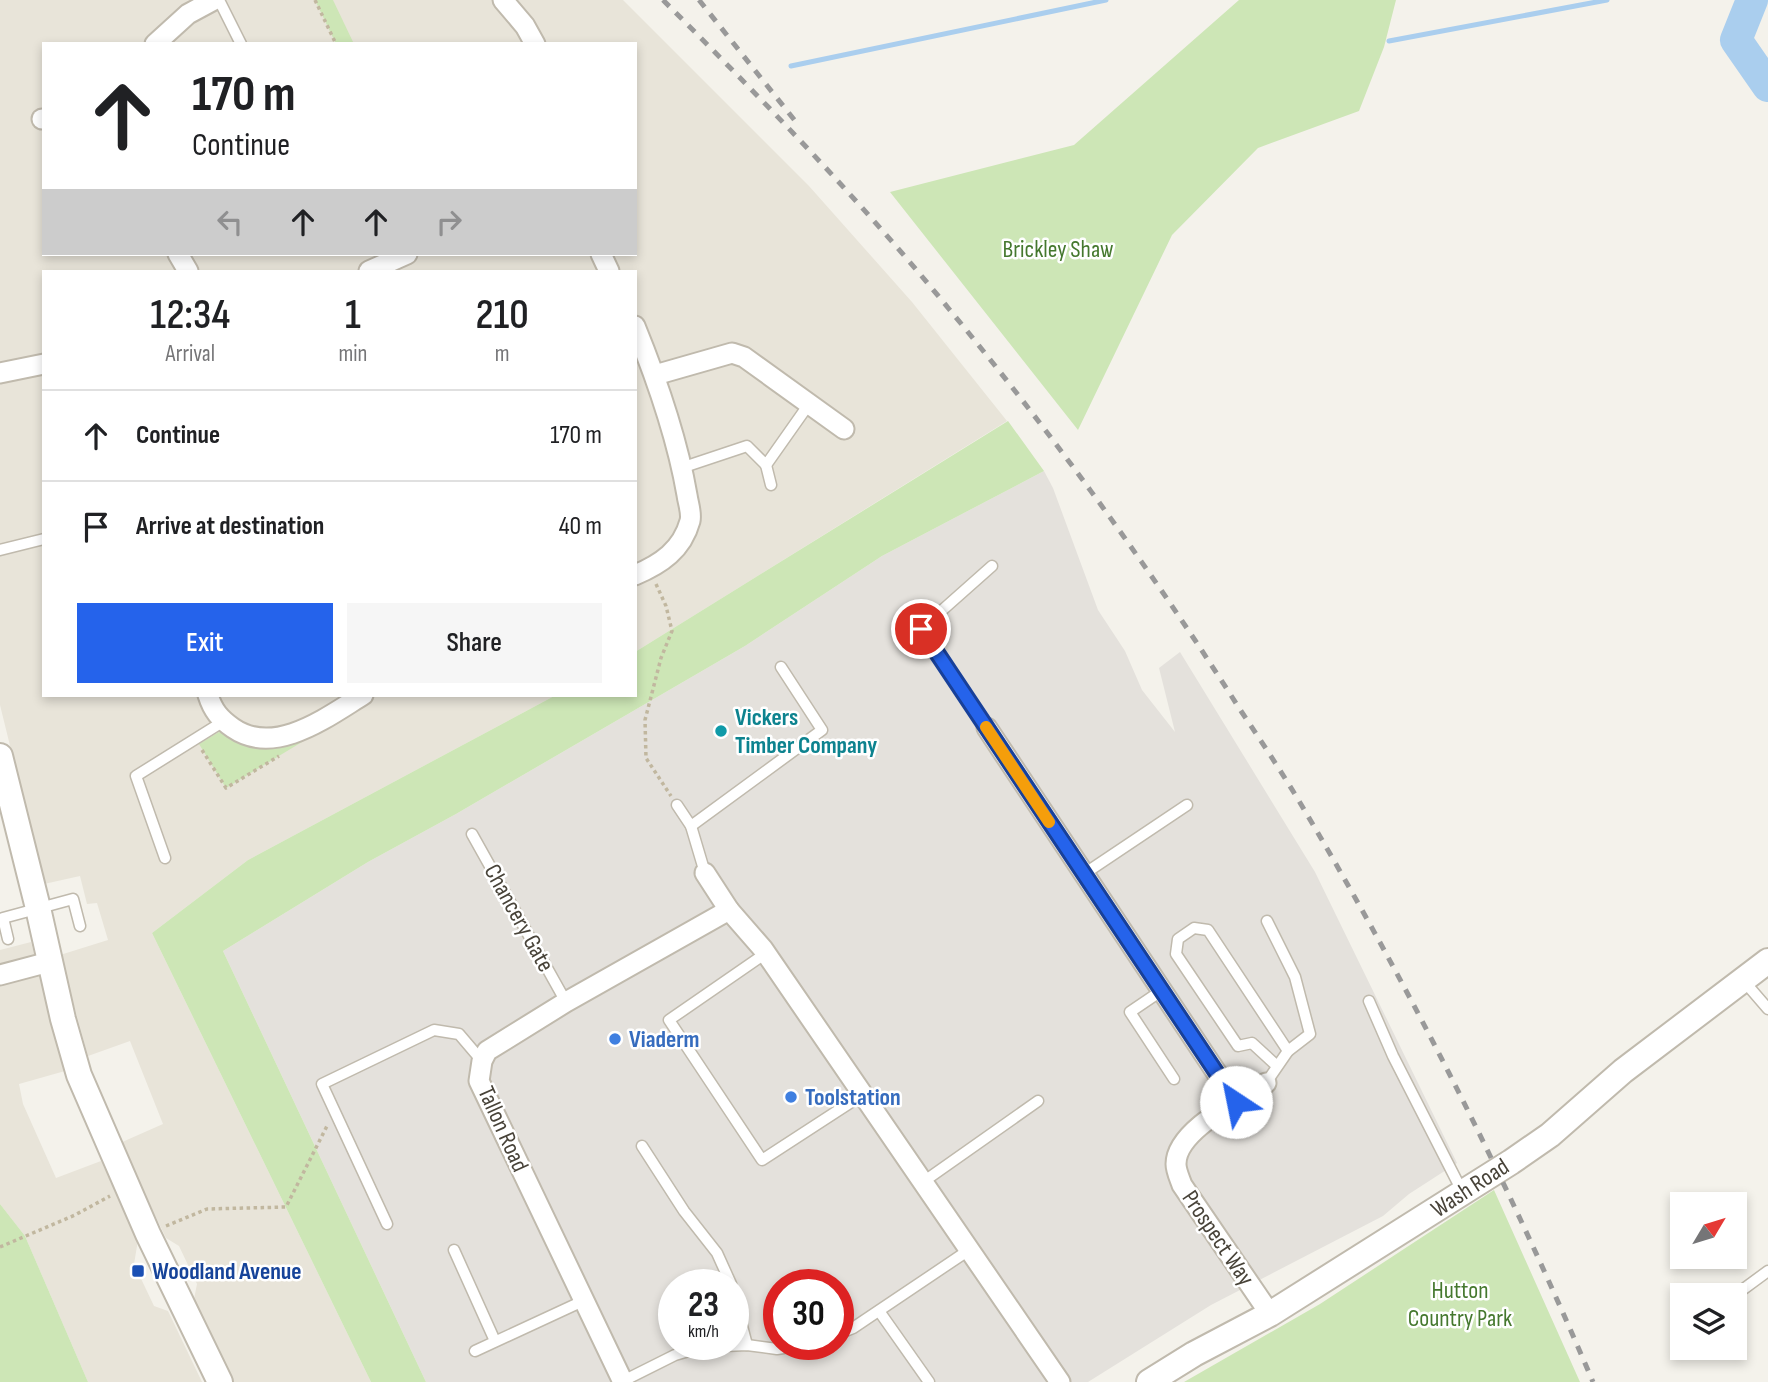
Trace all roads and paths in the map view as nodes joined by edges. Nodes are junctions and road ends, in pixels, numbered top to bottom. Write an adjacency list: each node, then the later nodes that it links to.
1 (216, 0): 4 (street); 5 (lane)
2 (315, 0): 6 (path)
3 (503, 0): 7 (street)
4 (157, 42)
5 (240, 42)
6 (335, 42)
7 (535, 42)
8 (409, 260): 9 (street)
9 (373, 270)
10 (637, 331): 13 (street)
11 (42, 364): 12 (street)
12 (0, 373)
13 (655, 375): 14 (street); 17 (street)
14 (809, 404): 15 (street); 16 (lane)
15 (844, 429)
16 (766, 465): 17 (lane); 18 (lane)
17 (681, 468): 22 (street)
18 (771, 485)
19 (42, 540): 20 (lane)
20 (0, 550)
21 (992, 566): 27 (lane)
22 (642, 572): 31 (path)
23 (781, 667): 33 (lane)
24 (209, 697): 26 (street)
25 (360, 697): 26 (street)
26 (224, 721): 28 (lane)
27 (987, 728): 37 (street)
28 (195, 739): 29 (path); 35 (lane)
29 (280, 755)
30 (0, 756): 38 (street)
31 (677, 805): 33 (lane)
32 (1187, 805): 37 (lane)
33 (691, 826): 36 (lane)
34 (472, 834): 50 (lane, Chancery Gate)
35 (165, 858)
36 (705, 873): 39 (street)
37 (1084, 874): 48 (street)
38 (38, 908): 41 (lane); 42 (lane); 45 (street)
39 (729, 910): 43 (street); 50 (street, Tallon Road)
40 (1267, 921): 52 (lane)
41 (80, 926)
42 (8, 939)
43 (766, 953): 57 (street); 57 (lane)
44 (1768, 961): 47 (street, Wash Road)
45 (50, 962): 46 (street); 63 (street)
46 (0, 975)
47 (1743, 980): 51 (lane); 64 (street, Wash Road)
48 (1161, 991): 55 (lane); 59 (street)
49 (1369, 1001): 64 (lane)
50 (566, 1002): 53 (street, Tallon Road)
51 (1768, 1009)
52 (1288, 1051): 54 (lane); 54 (lane)
53 (482, 1061): 60 (lane); 73 (street, Tallon Road)
54 (1277, 1066): 56 (lane)
55 (1174, 1079)
56 (1266, 1083): 59 (street, Prospect Way)
57 (862, 1095): 62 (street)
58 (1038, 1101): 62 (lane)
59 (1236, 1102): 75 (street, Prospect Way)
60 (334, 1112): 65 (lane); 66 (path)
61 (642, 1146): 70 (lane)
62 (923, 1182): 69 (street)
63 (127, 1187): 66 (street); 67 (path)
64 (1463, 1194): 75 (street, Wash Road)
65 (387, 1224)
66 (148, 1234): 80 (street)
67 (0, 1247)
68 (454, 1250): 77 (lane)
69 (969, 1250): 74 (lane); 83 (street)
70 (724, 1269)
71 (1768, 1271): 72 (lane)
72 (1747, 1286)
73 (583, 1301): 77 (lane); 81 (street, Tallon Road)
74 (879, 1311): 76 (lane); 82 (lane)
75 (1270, 1314): 84 (street, Wash Road)
76 (854, 1327)
77 (495, 1341): 78 (lane)
78 (475, 1351)
79 (665, 1360): 81 (lane)
80 (220, 1382)
81 (623, 1382)
82 (929, 1382)
83 (1060, 1382)
84 (1149, 1382)

